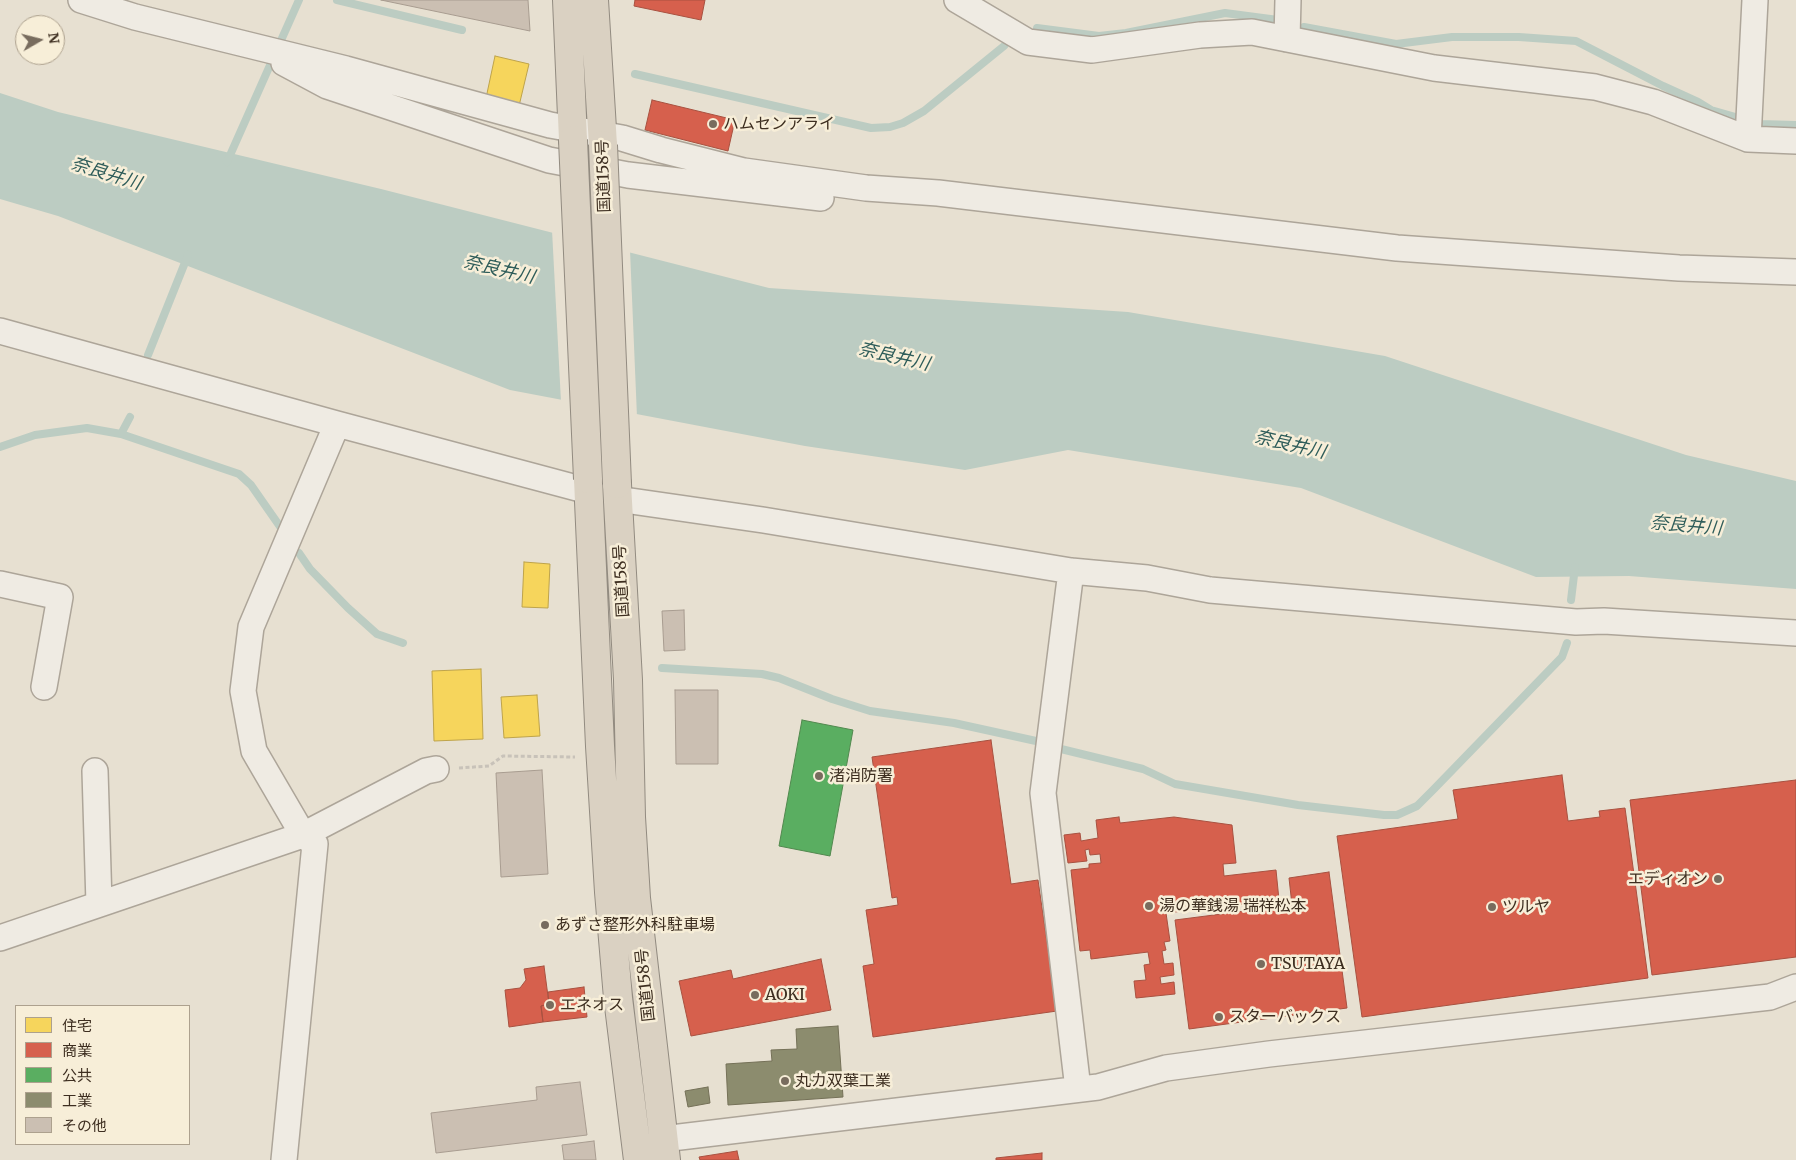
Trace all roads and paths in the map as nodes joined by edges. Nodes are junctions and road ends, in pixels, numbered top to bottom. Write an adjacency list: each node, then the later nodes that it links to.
1 (81, 0): 8 (street)
2 (567, 0): 9 (highway, 国道158号)
3 (594, 0): 10 (highway, 国道158号)
4 (957, 0): 7 (street)
5 (1288, 0): 7 (street)
6 (1755, 0): 11 (street)
7 (1287, 38): 11 (street)
8 (251, 45): 9 (street); 13 (street)
9 (573, 135): 10 (street); 17 (highway, 国道158号, bridge)
10 (602, 140): 13 (street); 18 (highway, 国道158号, bridge)
11 (1748, 140): 12 (street)
12 (1796, 141)
13 (938, 193): 14 (street)
14 (1796, 272)
15 (0, 332): 16 (street)
16 (337, 424): 17 (street); 26 (street)
17 (588, 485): 33 (highway, 国道158号)
18 (617, 492): 19 (street); 31 (highway, 国道158号)
19 (1071, 571): 21 (street); 30 (street)
20 (0, 584): 22 (street)
21 (1796, 634)
22 (44, 687)
23 (579, 757): 24 (path)
24 (436, 769): 26 (street)
25 (95, 771): 27 (street)
26 (304, 835): 27 (street); 32 (street)
27 (98, 904): 28 (street)
28 (0, 938)
29 (1796, 987): 30 (street)
30 (1078, 1089): 31 (street)
31 (664, 1150)
32 (284, 1160)
33 (638, 1160)

